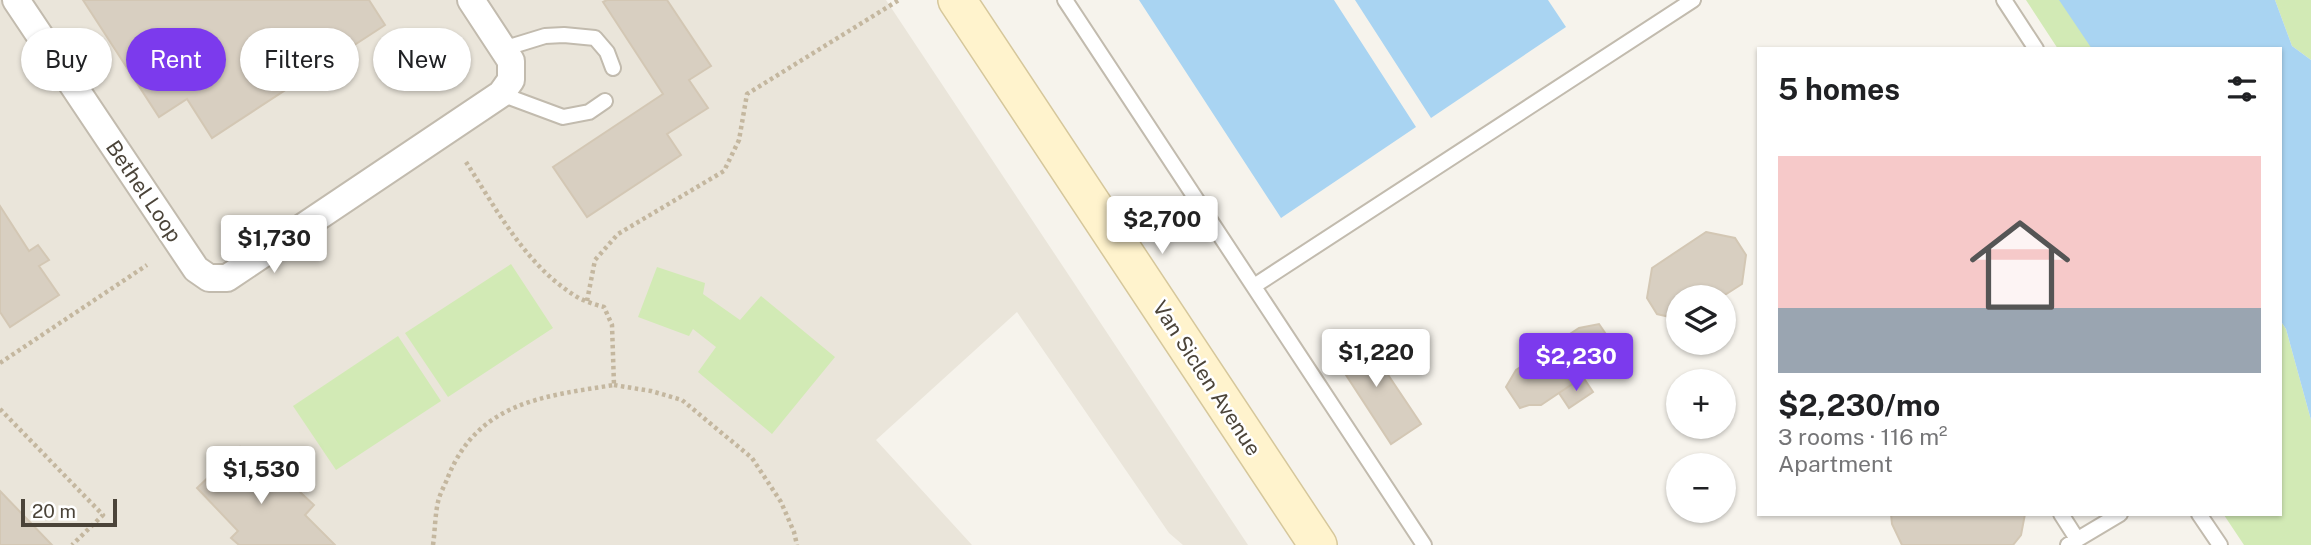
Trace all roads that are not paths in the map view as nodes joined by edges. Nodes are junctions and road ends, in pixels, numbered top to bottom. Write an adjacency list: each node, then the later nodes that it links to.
1 (16, 0): 10 (street, Bethel Loop)
2 (471, 0): 8 (street)
3 (957, 0): 17 (street, Van Siclen Avenue)
4 (1065, 0): 12 (lane)
5 (1693, 0): 12 (lane)
6 (2004, 0): 7 (lane)
7 (2035, 47)
8 (503, 49): 9 (lane); 10 (street)
9 (613, 68)
10 (501, 94): 11 (lane)
11 (605, 101)
12 (1254, 286): 18 (lane)
13 (2062, 516): 16 (lane)
14 (2117, 516): 16 (lane)
15 (2201, 516): 19 (lane)
16 (2072, 542)
17 (1318, 545)
18 (1424, 545)
19 (2220, 545)

